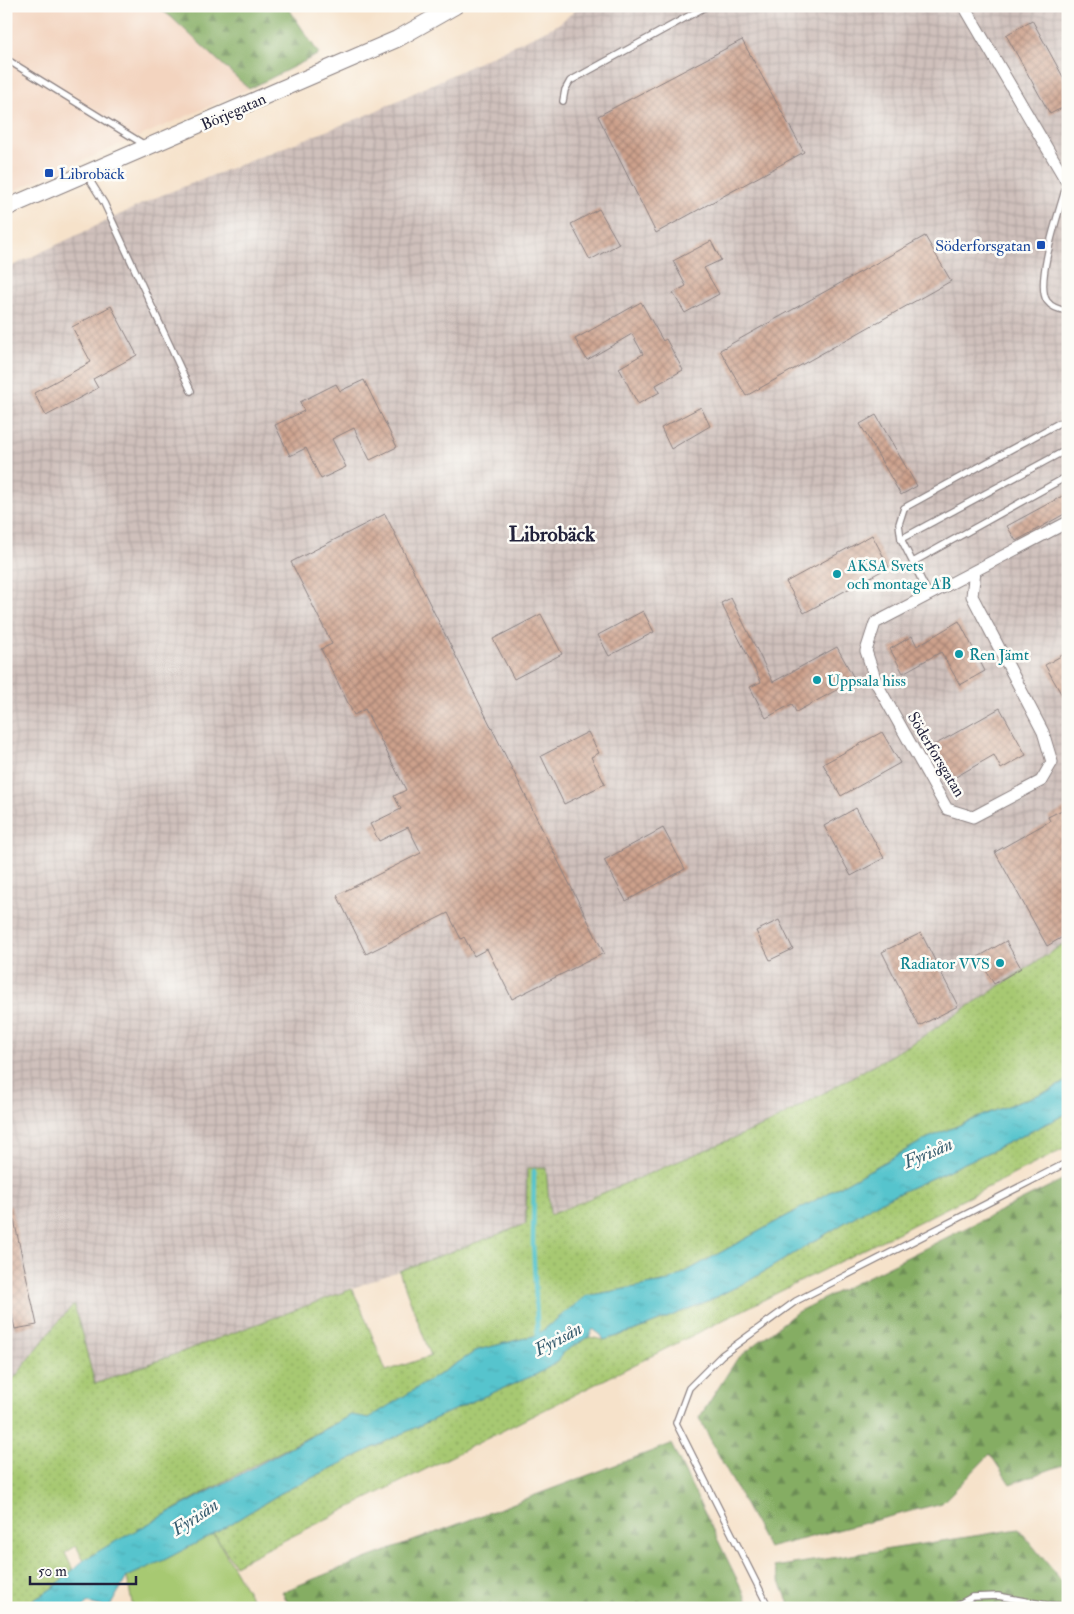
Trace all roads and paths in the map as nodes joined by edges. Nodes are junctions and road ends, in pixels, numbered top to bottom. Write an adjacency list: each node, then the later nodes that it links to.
1 (455, 6): 6 (main road, Börjegatan)
2 (707, 6): 5 (lane)
3 (965, 7): 8 (street)
4 (6, 59): 6 (lane)
5 (563, 101)
6 (149, 148): 7 (main road, Börjegatan)
7 (86, 174): 9 (main road, Börjegatan); 11 (lane)
8 (1068, 184): 10 (lane)
9 (6, 208)
10 (1068, 311)
11 (191, 391)
12 (1068, 418): 16 (lane)
13 (1068, 449): 16 (lane)
14 (1068, 476): 17 (lane)
15 (1068, 522): 18 (street, Söderforsgatan)
16 (901, 539): 17 (lane)
17 (913, 562): 19 (lane)
18 (975, 571): 19 (street, Söderforsgatan); 19 (street, Söderforsgatan)
19 (929, 595)
20 (1068, 1162): 22 (lane)
21 (1068, 1606): 23 (lane)
22 (769, 1608)
23 (952, 1608)

